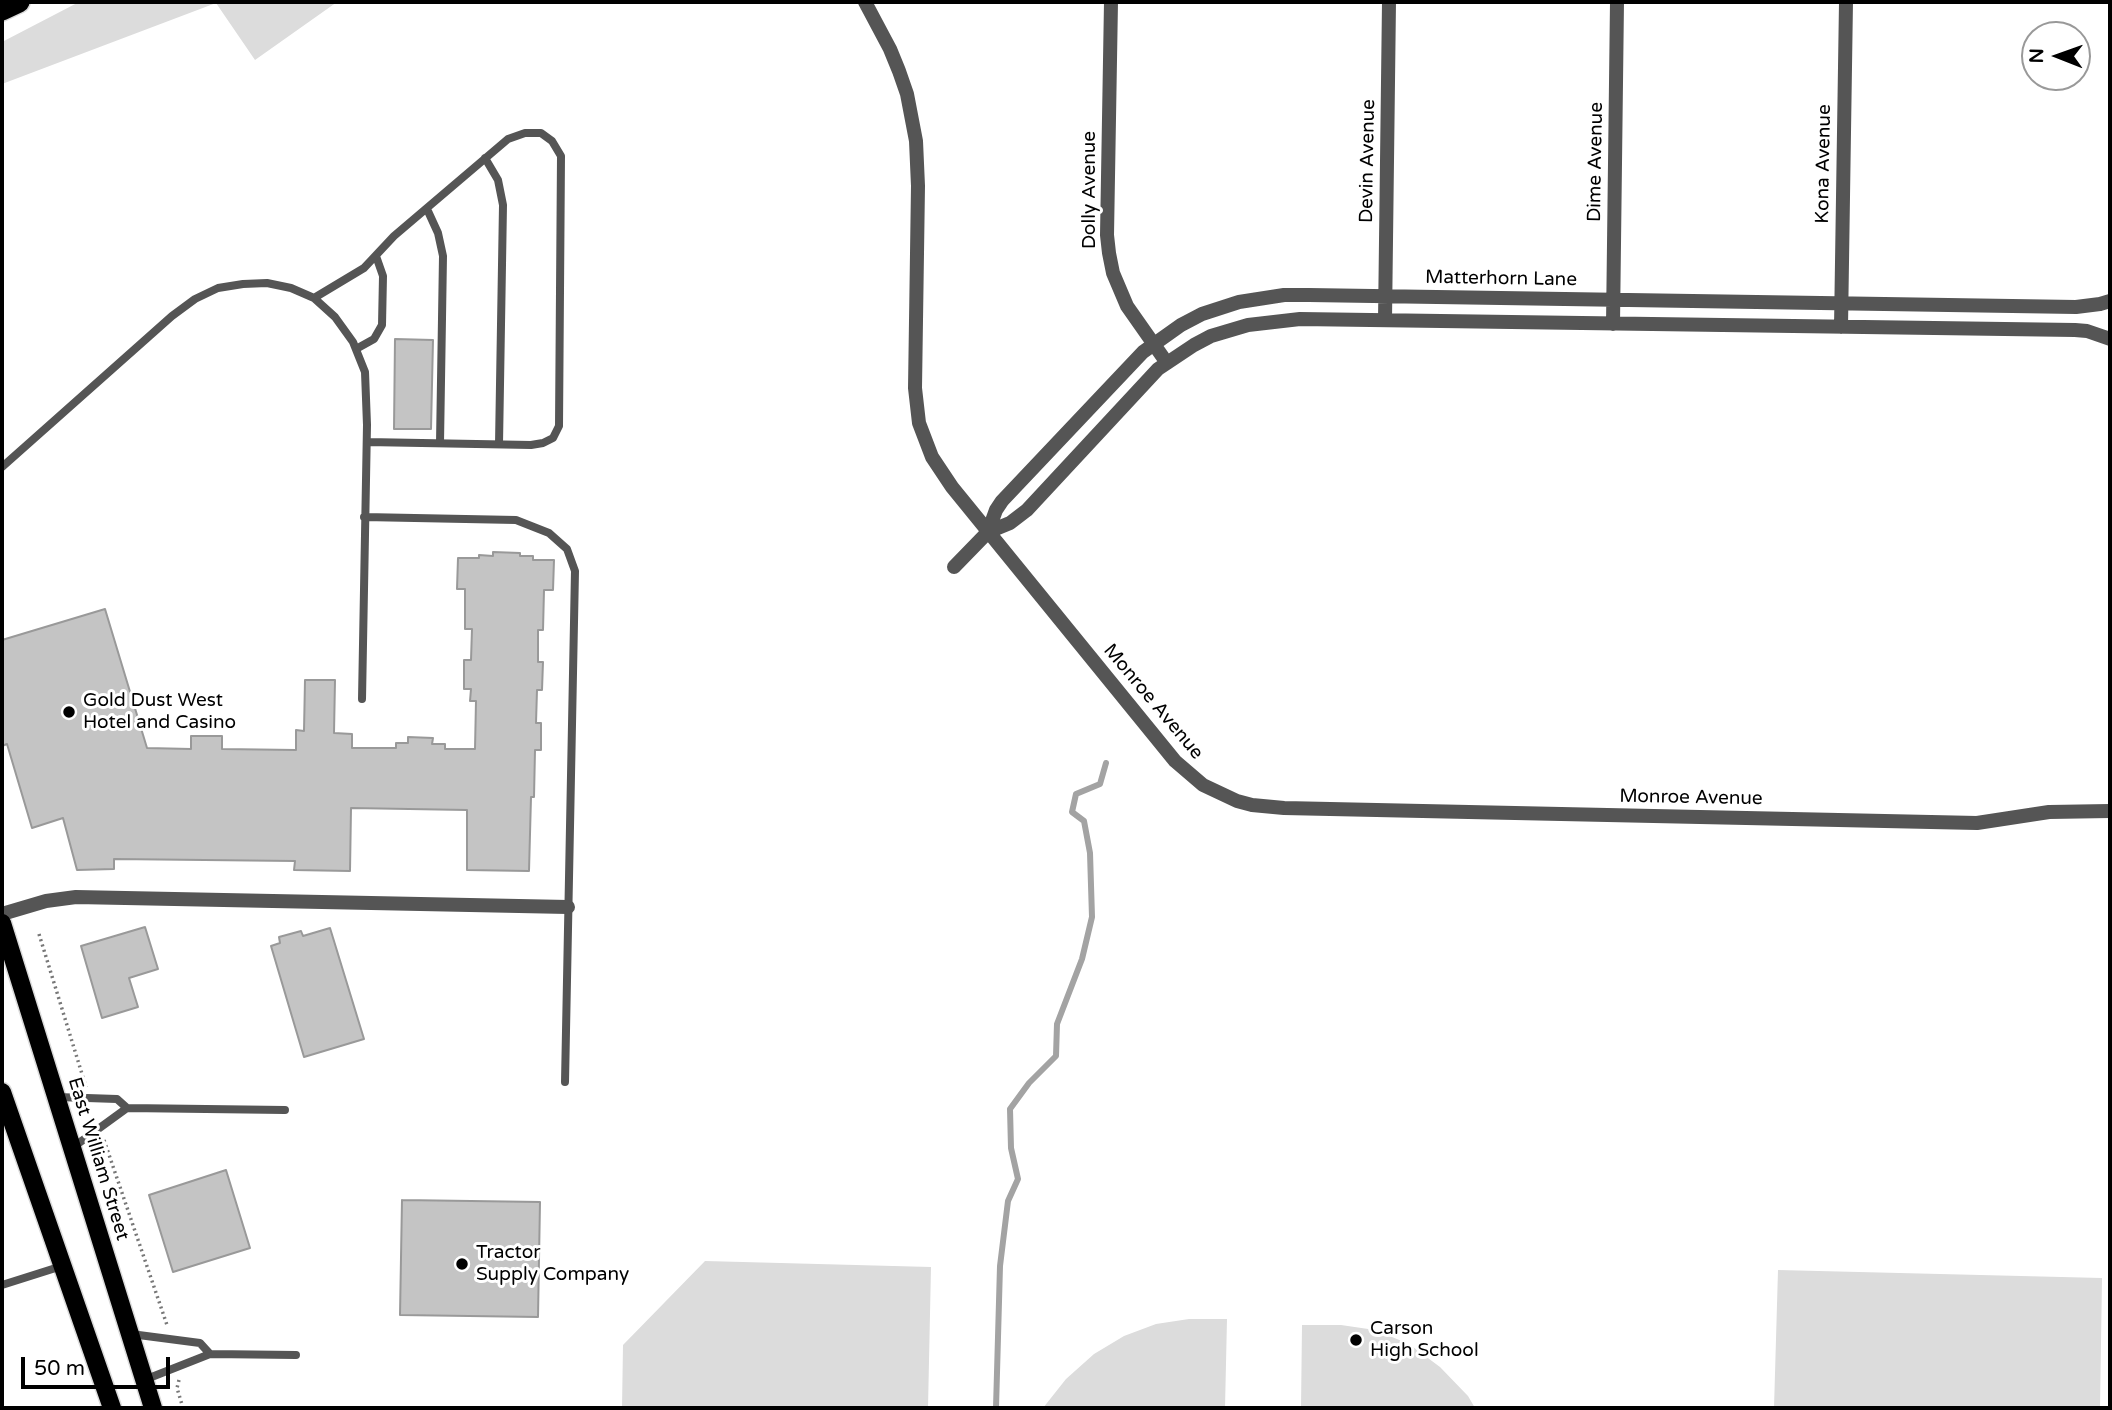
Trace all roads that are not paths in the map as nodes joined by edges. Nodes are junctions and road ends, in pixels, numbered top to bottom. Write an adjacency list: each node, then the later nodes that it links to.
1 (19, 2): 7 (highway)
2 (865, 2): 28 (street, Monroe Avenue)
3 (1111, 2): 20 (street, Dolly Avenue)
4 (1389, 2): 11 (street, Devin Avenue)
5 (1617, 2): 13 (street, Dime Avenue)
6 (1846, 2): 15 (street, Kona Avenue)
7 (2, 10)
8 (485, 158): 9 (lane); 25 (lane); 25 (lane)
9 (426, 209): 10 (lane); 24 (lane)
10 (376, 256): 12 (lane); 21 (lane)
11 (1385, 296): 13 (street, Matterhorn Lane); 16 (street, Devin Avenue); 20 (street, Matterhorn Lane)
12 (314, 298): 21 (lane); 26 (lane)
13 (1613, 300): 15 (street, Matterhorn Lane); 17 (street, Dime Avenue)
14 (2110, 300): 15 (street, Matterhorn Lane)
15 (1841, 303): 18 (street, Kona Avenue)
16 (1385, 320): 17 (street, Matterhorn Lane); 22 (street, Matterhorn Lane)
17 (1613, 324): 18 (street, Matterhorn Lane)
18 (1841, 327): 19 (street, Matterhorn Lane)
19 (2110, 339)
20 (1153, 344): 22 (street, Dolly Avenue); 28 (street, Matterhorn Lane)
21 (356, 349): 23 (lane)
22 (1167, 363): 28 (street, Matterhorn Lane)
23 (367, 442): 24 (lane); 27 (lane)
24 (440, 443): 25 (lane)
25 (499, 444)
26 (2, 467)
27 (364, 517): 30 (lane); 32 (lane)
28 (988, 532): 29 (street, Matterhorn Lane); 31 (street, Monroe Avenue)
29 (954, 567)
30 (362, 699)
31 (2110, 811)
32 (568, 907): 33 (street); 35 (lane)
33 (2, 914)
34 (2, 923): 37 (main road, East William Street)
35 (565, 1082)
36 (2, 1092): 41 (main road)
37 (57, 1097): 38 (lane); 40 (main road, East William Street)
38 (127, 1108): 39 (lane); 40 (lane)
39 (285, 1110)
40 (72, 1148): 43 (main road, East William Street)
41 (63, 1266): 42 (lane); 47 (main road)
42 (2, 1286)
43 (130, 1334): 44 (lane); 46 (main road, East William Street)
44 (210, 1354): 45 (lane); 46 (lane)
45 (296, 1356)
46 (144, 1380): 48 (main road, East William Street)
47 (112, 1408)
48 (153, 1408)

